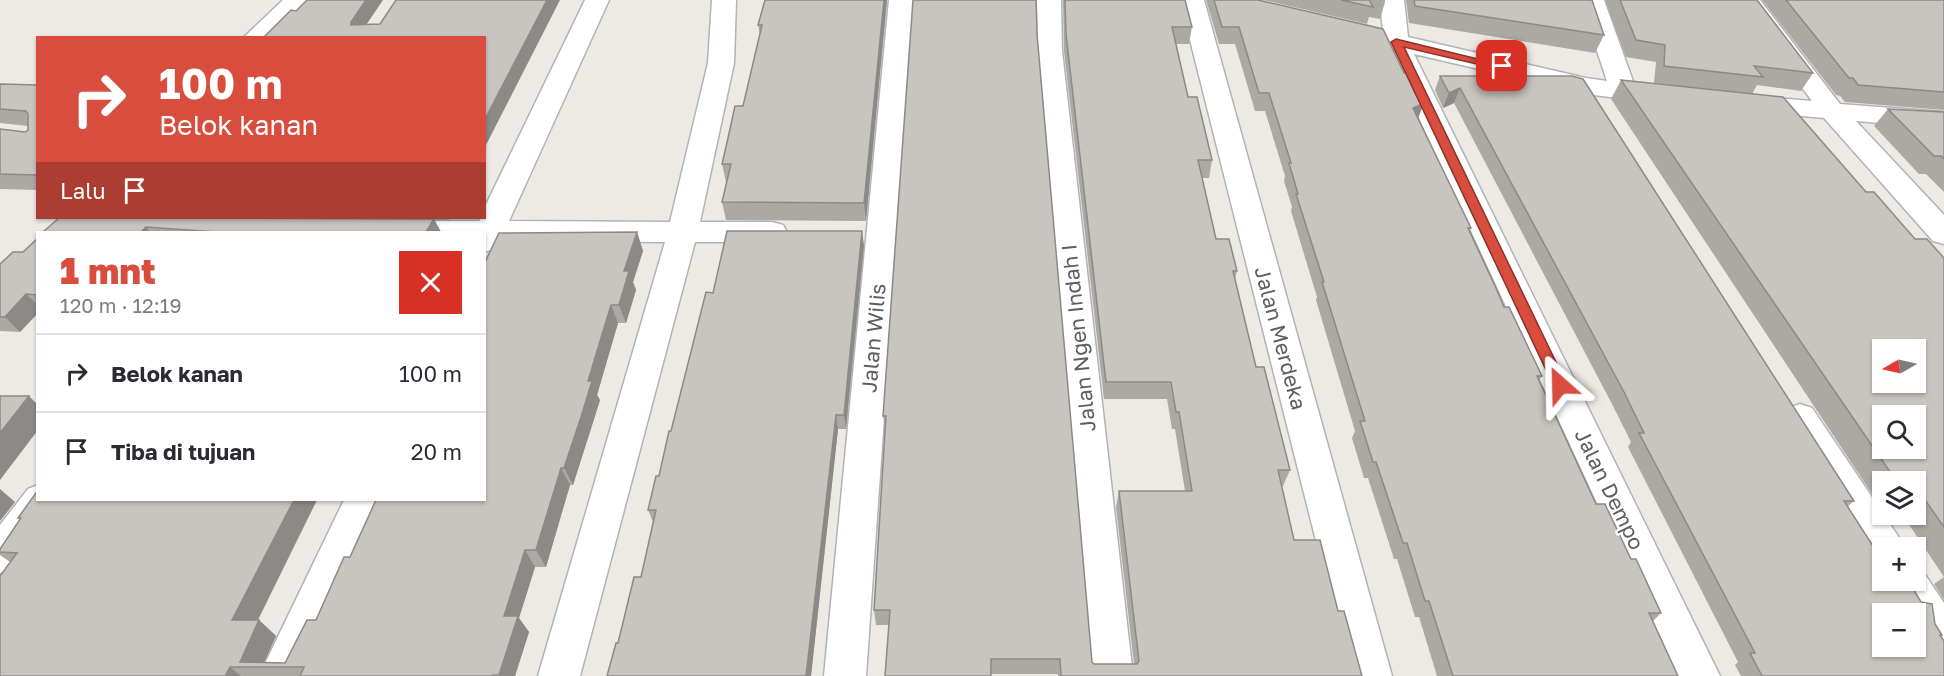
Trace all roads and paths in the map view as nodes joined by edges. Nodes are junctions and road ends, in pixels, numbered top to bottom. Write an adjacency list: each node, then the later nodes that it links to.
1 (297, 0): 10 (street)
2 (597, 0): 20 (street)
3 (724, 0): 17 (street)
4 (901, 0): 30 (street, Jalan Wilis)
5 (1049, 0): 31 (street, Jalan Ngen Indah I)
6 (1192, 0): 32 (street, Jalan Merdeka)
7 (1392, 0): 11 (street)
8 (1592, 0): 14 (street)
9 (1748, 0): 16 (street)
10 (257, 36)
11 (1381, 39): 14 (street); 33 (street, Jalan Dempo)
12 (1681, 97): 14 (street)
13 (1728, 102): 16 (street)
14 (1614, 104)
15 (1944, 120): 16 (street)
16 (1842, 122): 19 (street)
17 (683, 232): 18 (street); 20 (street); 29 (street)
18 (800, 232)
19 (1944, 234)
20 (487, 237)
21 (1787, 397): 24 (street)
22 (40, 501): 25 (street)
23 (363, 501): 28 (street)
24 (1877, 537)
25 (0, 556)
26 (1913, 591): 27 (street)
27 (1944, 638)
28 (280, 676)
29 (559, 676)
30 (845, 676)
31 (1112, 676)
32 (1371, 676)
33 (1699, 676)

